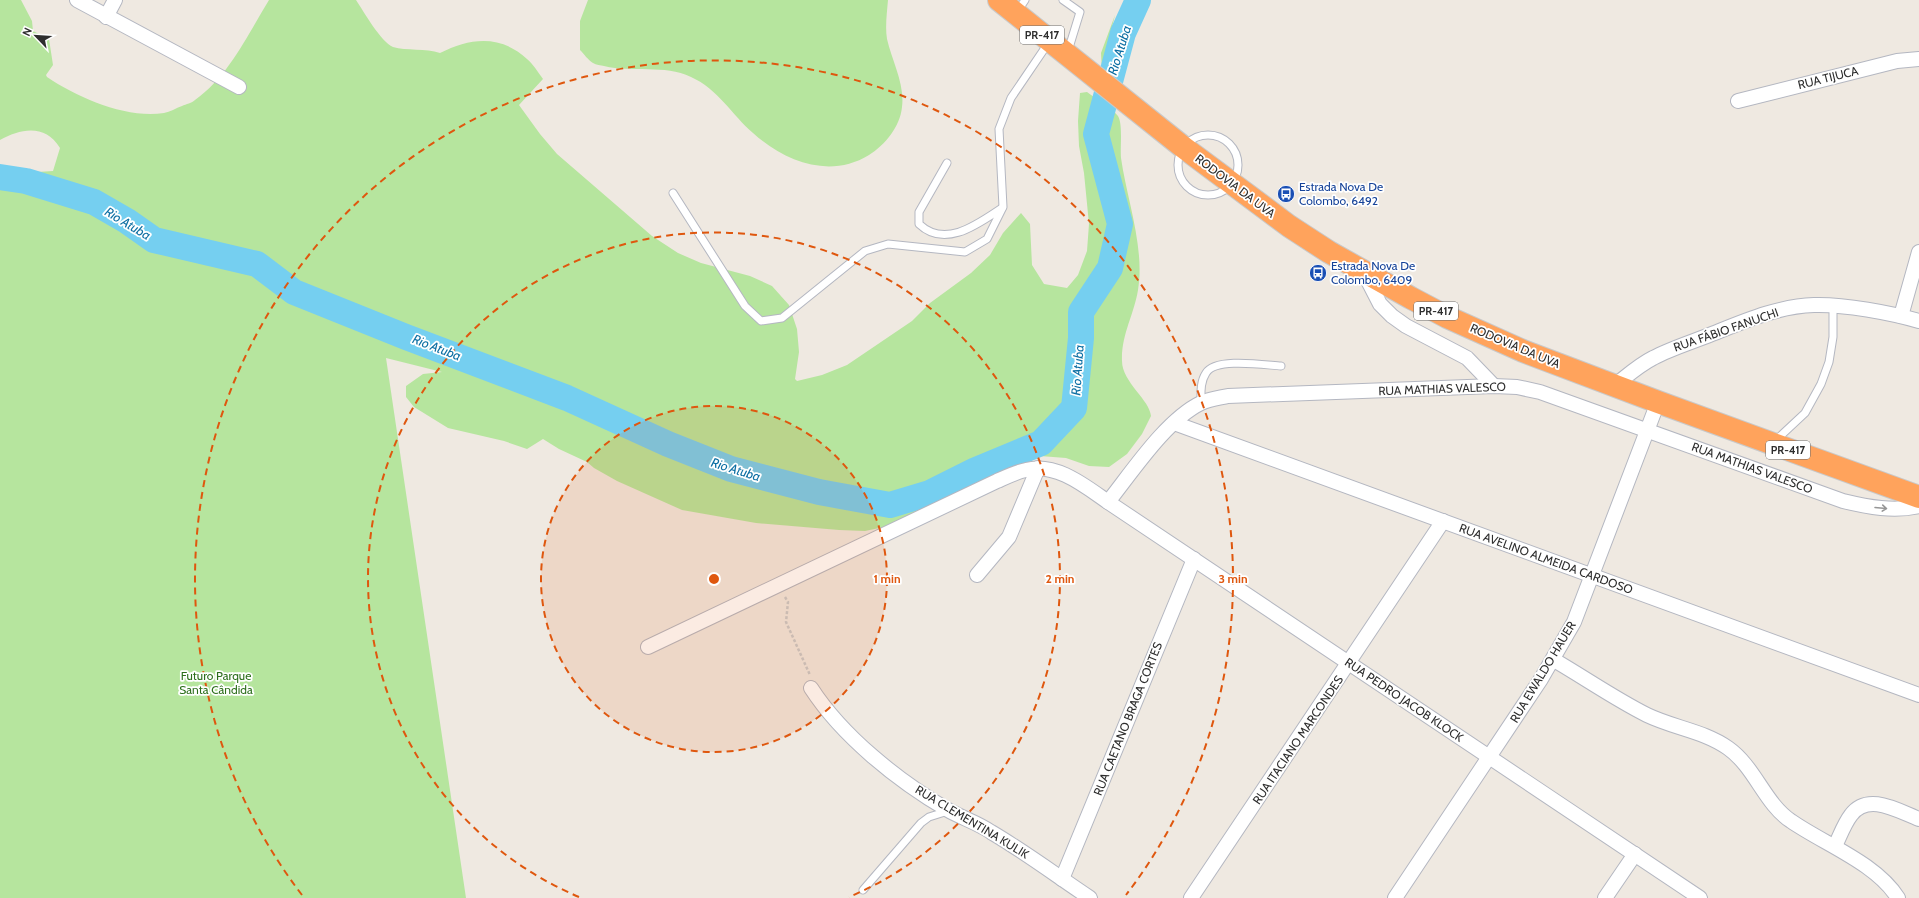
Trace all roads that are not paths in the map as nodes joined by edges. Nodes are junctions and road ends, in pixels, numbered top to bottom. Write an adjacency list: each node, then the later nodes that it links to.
1 (77, 0): 6 (street)
2 (115, 0): 6 (street)
3 (999, 0): 5 (highway, RODOVIA DA UVA / PR-417)
4 (1063, 0): 8 (lane)
5 (1020, 7): 7 (highway, RODOVIA DA UVA / PR-417)
6 (106, 17): 10 (street)
7 (1050, 41): 8 (highway, RODOVIA DA UVA / PR-417); 16 (lane)
8 (1067, 54): 12 (highway, RODOVIA DA UVA / PR-417)
9 (1919, 59): 11 (street, RUA TIJUCA)
10 (239, 87)
11 (1738, 101)
12 (1183, 147): 14 (highway, RODOVIA DA UVA / PR-417); 14 (lane); 14 (lane)
13 (947, 163): 16 (lane)
14 (1231, 184): 18 (highway, RODOVIA DA UVA / PR-417)
15 (673, 192): 16 (lane)
16 (1003, 207)
17 (1919, 252): 20 (street)
18 (1362, 271): 23 (street); 24 (highway, RODOVIA DA UVA / PR-417)
19 (1833, 306): 20 (street, RUA FÁBIO FANUCHI); 24 (street, RUA FÁBIO FANUCHI); 29 (lane)
20 (1901, 316): 21 (street, RUA FÁBIO FANUCHI)
21 (1919, 321)
22 (1281, 366): 26 (lane)
23 (1494, 386): 26 (street, RUA MATHIAS VALESCO); 28 (street, RUA MATHIAS VALESCO)
24 (1614, 386): 25 (highway, RODOVIA DA UVA / PR-417)
25 (1658, 402): 28 (street, RUA EWALDO HAUER); 29 (highway, RODOVIA DA UVA / PR-417)
26 (1201, 403): 27 (street, RUA MATHIAS VALESCO)
27 (1174, 423): 32 (street, RUA MATHIAS VALESCO); 34 (street, RUA AVELINO ALMEIDA CARDOSO)
28 (1647, 430): 33 (street, RUA MATHIAS VALESCO, one-way to 33); 37 (street, RUA EWALDO HAUER)
29 (1772, 444): 31 (highway, RODOVIA DA UVA / PR-417)
30 (1038, 468): 32 (street, RUA PEDRO JACOB KLOCK); 36 (street); 38 (street)
31 (1919, 497)
32 (1108, 502): 35 (street, RUA PEDRO JACOB KLOCK)
33 (1919, 506)
34 (1443, 521): 37 (street, RUA AVELINO ALMEIDA CARDOSO); 40 (street, RUA ITACIANO MARCONDES)
35 (1194, 559): 40 (street, RUA PEDRO JACOB KLOCK); 48 (street, RUA CAETANO BRAGA CORTES)
36 (977, 575)
37 (1593, 576): 39 (street, RUA EWALDO HAUER); 42 (street, RUA AVELINO ALMEIDA CARDOSO)
38 (648, 647)
39 (1554, 660): 43 (street, RUA EWALDO HAUER); 46 (street)
40 (1350, 663): 43 (street, RUA PEDRO JACOB KLOCK); 51 (street, RUA ITACIANO MARCONDES)
41 (811, 688): 44 (street, RUA CLEMENTINA KULIK)
42 (1919, 695)
43 (1489, 757): 47 (street, RUA PEDRO JACOB KLOCK); 52 (street, RUA EWALDO HAUER)
44 (949, 810): 48 (street, RUA CLEMENTINA KULIK); 49 (lane)
45 (1919, 819): 46 (street)
46 (1835, 846): 55 (street)
47 (1635, 854): 53 (street); 54 (street, RUA PEDRO JACOB KLOCK)
48 (1062, 879): 50 (street, RUA CLEMENTINA KULIK)
49 (863, 890)
50 (1090, 898)
51 (1192, 898)
52 (1395, 898)
53 (1605, 898)
54 (1700, 898)
55 (1898, 898)

